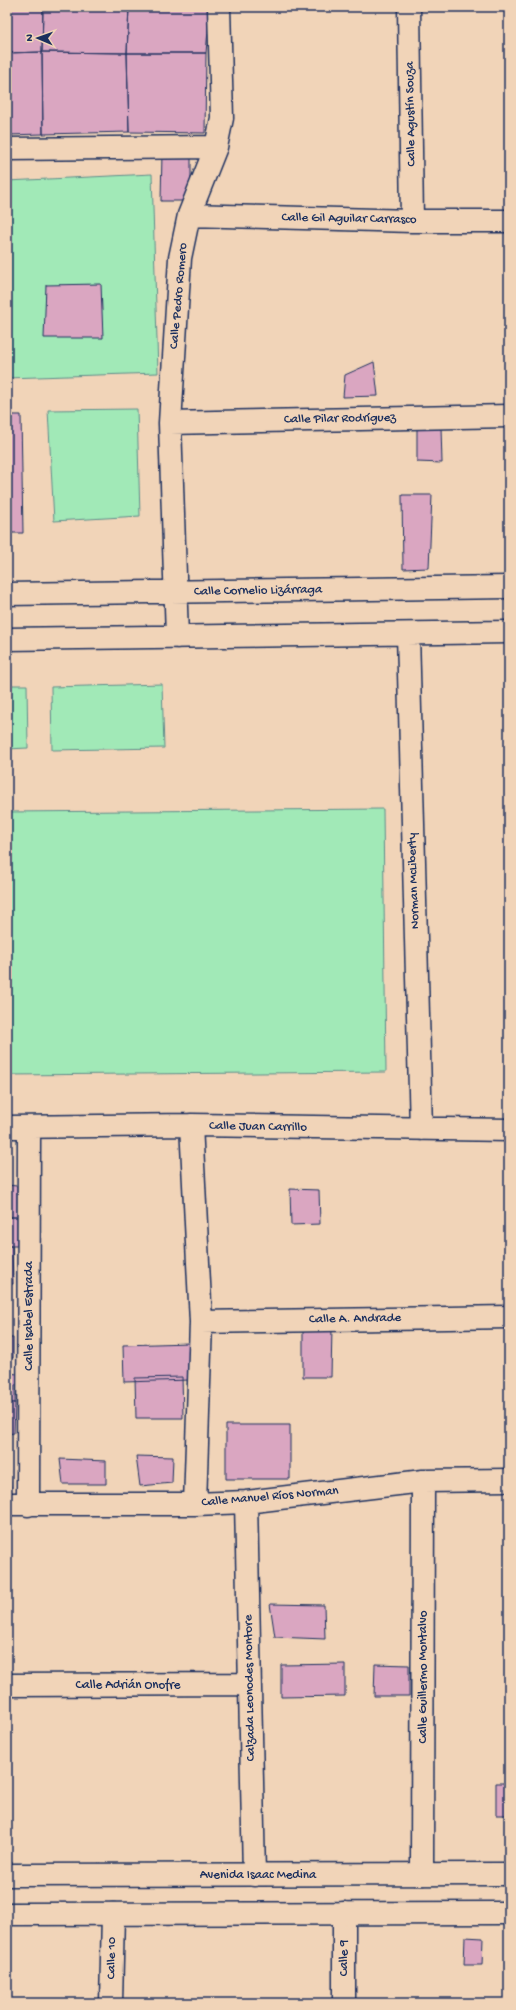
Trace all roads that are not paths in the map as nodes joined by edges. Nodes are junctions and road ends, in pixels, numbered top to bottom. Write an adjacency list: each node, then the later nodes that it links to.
1 (220, 7): 3 (street, Calle Pedro Romero)
2 (409, 7): 6 (street, Calle Agustín Souza)
3 (216, 147): 4 (street); 5 (street, Calle Pedro Romero)
4 (7, 149)
5 (188, 215): 6 (street, Calle Gil Aguilar Carrasco); 9 (street, Calle Pedro Romero)
6 (412, 221): 7 (street, Calle Gil Aguilar Carrasco)
7 (509, 221)
8 (509, 416): 9 (street, Calle Pilar Rodríguez)
9 (170, 423): 11 (street, Calle Pedro Romero)
10 (509, 587): 11 (street, Calle Cornelio Lizárraga)
11 (177, 592): 12 (street, Calle Cornelio Lizárraga); 15 (street, Calle Pedro Romero)
12 (7, 594)
13 (509, 632): 14 (street)
14 (408, 634): 15 (street); 20 (street, Norman McLiberty)
15 (177, 637): 16 (street)
16 (7, 639)
17 (190, 1125): 19 (street, Calle Juan Carrillo); 20 (street, Calle Juan Carrillo); 23 (street)
18 (7, 1128): 19 (street, Calle Juan Carrillo)
19 (29, 1128): 28 (street, Calle Isabel Estrada)
20 (421, 1129): 21 (street, Calle Juan Carrillo)
21 (509, 1130)
22 (509, 1317): 23 (street, Calle A. Andrade)
23 (201, 1322): 27 (street)
24 (509, 1480): 25 (street, Calle Manuel Ríos Norman)
25 (423, 1481): 26 (street, Calle Manuel Ríos Norman); 31 (street, Calle Guillermo Montalvo)
26 (246, 1502): 27 (street, Calle Manuel Ríos Norman); 29 (street, Calzada Leonodes Montore)
27 (195, 1504): 28 (street, Calle Manuel Ríos Norman)
28 (18, 1505)
29 (249, 1684): 30 (street, Calle Adrián Onofre); 34 (street, Calzada Leonodes Montore)
30 (7, 1685)
31 (422, 1874): 32 (street, Avenida Isaac Medina); 34 (street, Avenida Isaac Medina)
32 (509, 1874)
33 (7, 1875): 34 (street, Avenida Isaac Medina)
34 (254, 1875)
35 (344, 1913): 36 (street); 38 (street); 40 (street, Calle 9)
36 (509, 1913)
37 (7, 1914): 38 (street)
38 (113, 1914): 39 (street, Calle 10)
39 (111, 2003)
40 (344, 2003)

